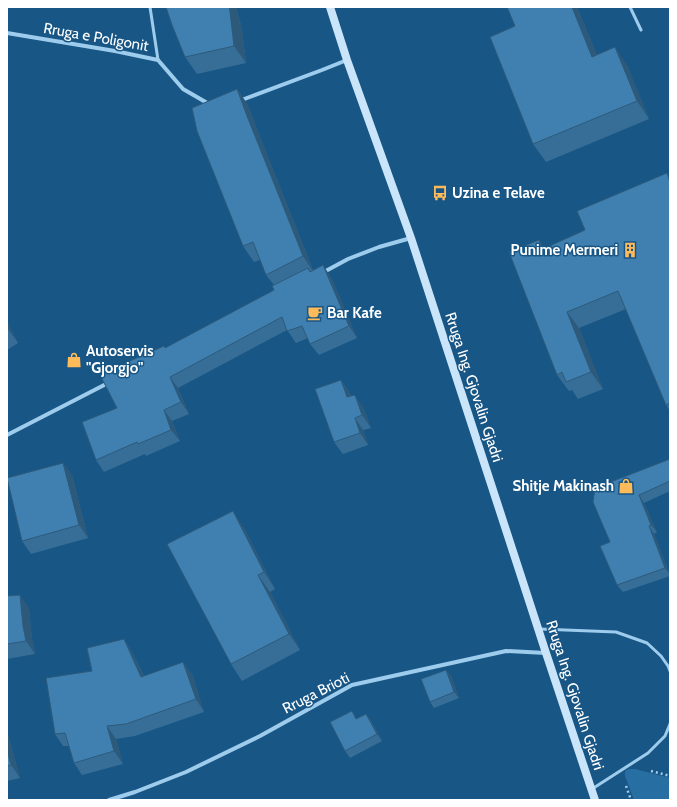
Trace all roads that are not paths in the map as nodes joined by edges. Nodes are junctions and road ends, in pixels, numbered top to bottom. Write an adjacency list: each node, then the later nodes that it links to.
1 (150, 7): 6 (lane)
2 (330, 7): 7 (main road, Rruga Ing. Gjovalin Gjadri)
3 (630, 7): 4 (lane)
4 (641, 30)
5 (7, 33): 6 (street, Rruga e Poligonit)
6 (158, 60): 9 (street, Rruga e Poligonit)
7 (347, 60): 8 (street); 10 (main road, Rruga Ing. Gjovalin Gjadri)
8 (235, 103)
9 (212, 105)
10 (411, 238): 11 (street); 14 (main road, Rruga Ing. Gjovalin Gjadri)
11 (320, 274)
12 (114, 380): 13 (street)
13 (7, 434)
14 (538, 629): 15 (main road, Rruga Ing. Gjovalin Gjadri); 16 (lane)
15 (546, 653): 18 (main road, Rruga Ing. Gjovalin Gjadri); 19 (street, Rruga Brioti)
16 (670, 671)
17 (670, 724): 18 (lane)
18 (592, 789): 20 (main road, Rruga Ing. Gjovalin Gjadri)
19 (109, 800)
20 (595, 800)

